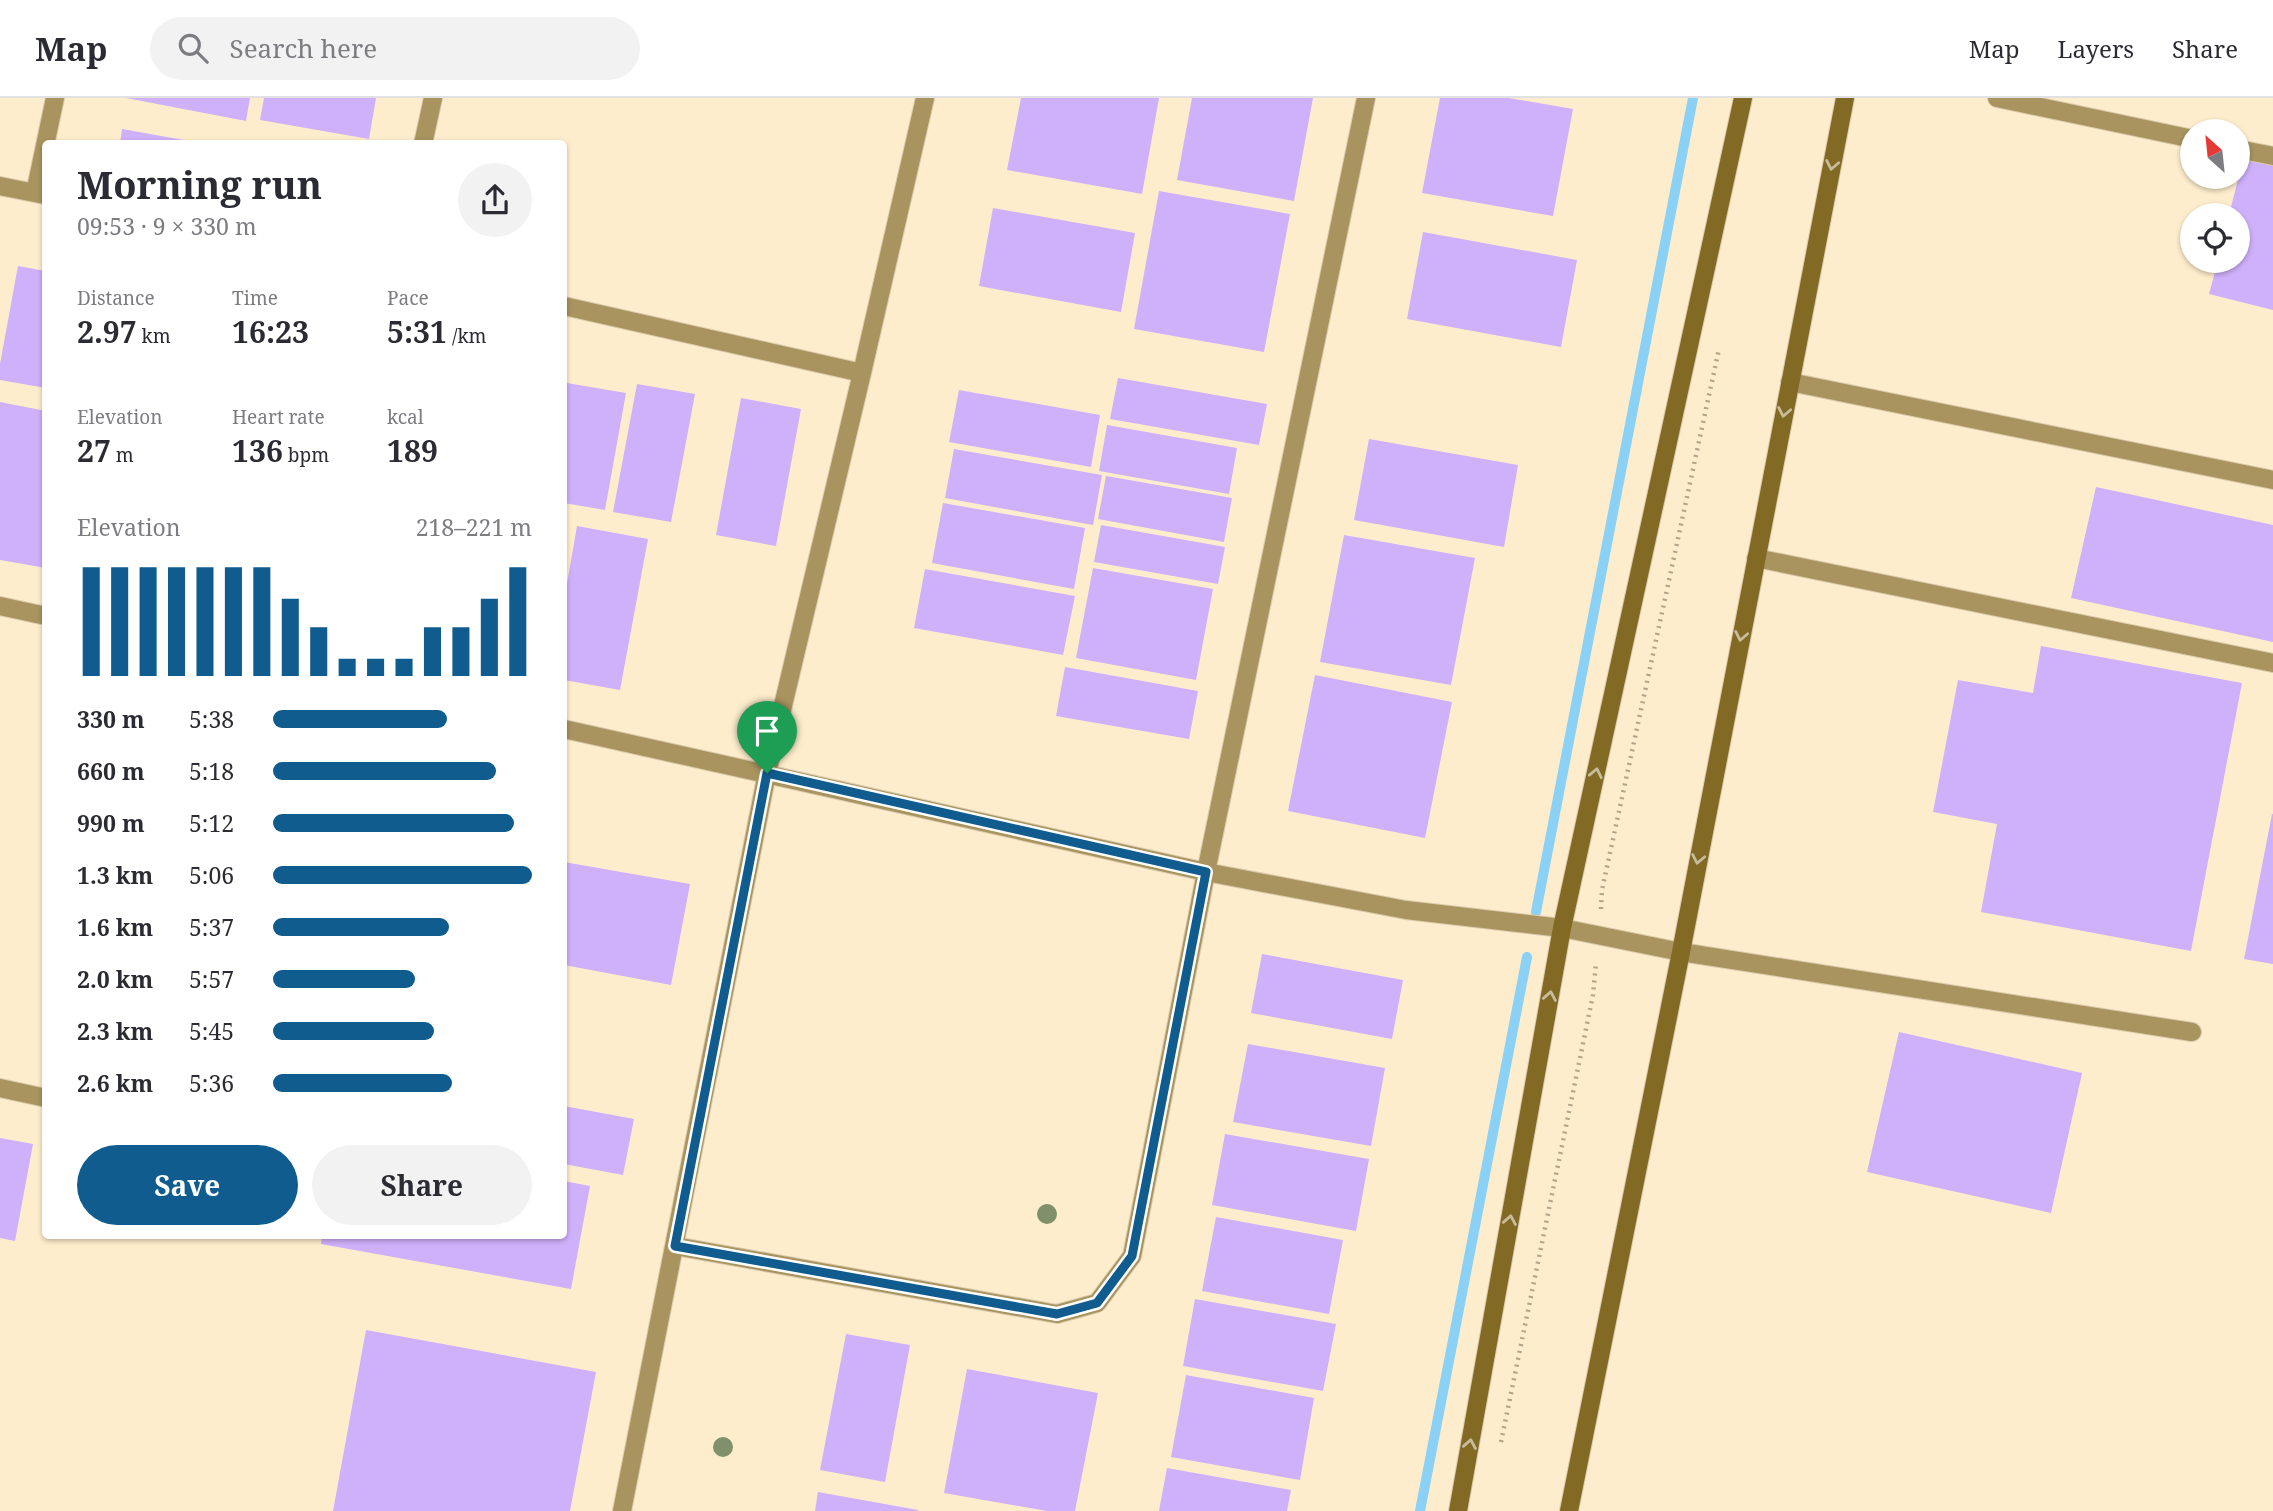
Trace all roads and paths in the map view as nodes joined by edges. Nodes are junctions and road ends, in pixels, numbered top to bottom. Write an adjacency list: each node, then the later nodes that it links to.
1 (55, 98): 9 (lane)
2 (433, 98): 10 (lane)
3 (925, 98): 17 (lane)
4 (1366, 98): 26 (lane)
5 (1743, 98): 27 (street, one-way to 5)
6 (1845, 98): 18 (street, one-way to 18)
7 (1997, 98): 8 (lane)
8 (2180, 136)
9 (48, 140)
10 (424, 140)
11 (2250, 151): 12 (lane)
12 (2273, 156)
13 (0, 186): 14 (lane)
14 (40, 194)
15 (567, 307): 17 (lane)
16 (1720, 348): 28 (path)
17 (862, 373): 25 (lane)
18 (1790, 382): 19 (lane); 20 (street, one-way to 20)
19 (2273, 480)
20 (1756, 558): 23 (lane); 29 (street, one-way to 29)
21 (0, 606): 22 (lane)
22 (42, 615)
23 (2273, 663)
24 (567, 730): 25 (lane)
25 (767, 773): 26 (lane); 33 (lane)
26 (1206, 872): 27 (lane); 33 (lane)
27 (1562, 928): 28 (lane); 36 (street, one-way to 27)
28 (1598, 935): 29 (lane); 34 (path)
29 (1681, 952): 30 (lane); 37 (street)
30 (2192, 1032)
31 (0, 1088): 32 (lane)
32 (42, 1097)
33 (675, 1246): 35 (lane)
34 (1501, 1443)
35 (622, 1511)
36 (1458, 1511)
37 (1569, 1511)

